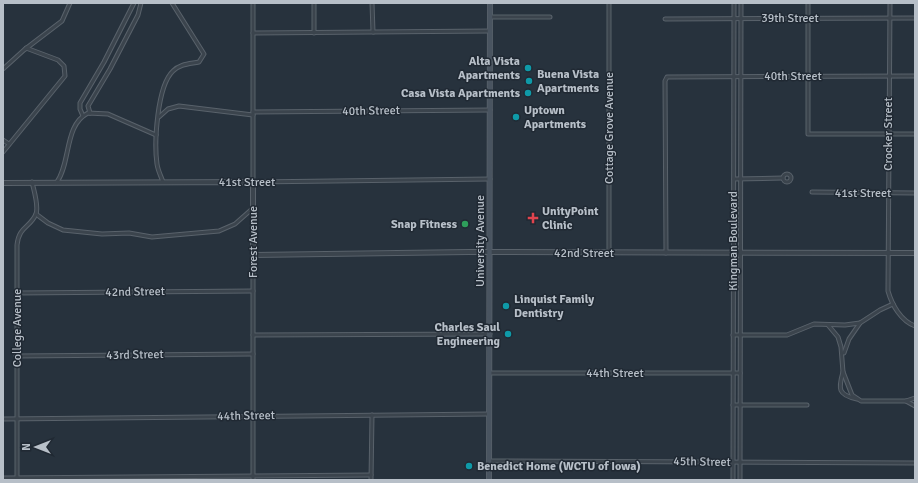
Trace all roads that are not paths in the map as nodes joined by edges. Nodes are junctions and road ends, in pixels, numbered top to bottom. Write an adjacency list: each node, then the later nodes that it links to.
1 (70, 3): 26 (street)
2 (134, 3): 36 (street)
3 (141, 3): 34 (street)
4 (172, 3): 37 (street)
5 (253, 3): 24 (street, Forest Avenue)
6 (314, 3): 25 (street)
7 (372, 3): 23 (street)
8 (490, 3): 14 (main road, University Avenue)
9 (609, 3): 60 (street, Cottage Grove Avenue)
10 (734, 3): 16 (street, Kingman Boulevard)
11 (741, 3): 17 (street, Kingman Boulevard)
12 (808, 3): 18 (street)
13 (890, 3): 19 (street, Crocker Street)
14 (490, 17): 15 (street); 22 (main road, University Avenue)
15 (550, 18)
16 (734, 18): 17 (street, 39th Street); 21 (street, 39th Street); 28 (street, Kingman Boulevard)
17 (741, 18): 18 (street, 39th Street); 29 (street, Kingman Boulevard)
18 (808, 18): 19 (street, 39th Street); 30 (street)
19 (889, 18): 20 (street, 39th Street); 31 (street, Crocker Street)
20 (915, 18)
21 (666, 19)
22 (490, 31): 23 (street); 33 (main road, University Avenue)
23 (373, 32): 25 (street)
24 (253, 33): 25 (street); 35 (street, Forest Avenue)
25 (314, 33)
26 (26, 48): 27 (street); 42 (street)
27 (3, 69)
28 (734, 76): 29 (street, 40th Street); 45 (street, Kingman Boulevard); 61 (street, 40th Street)
29 (741, 76): 30 (street, 40th Street); 46 (street, Kingman Boulevard)
30 (808, 76): 31 (street, 40th Street); 38 (street)
31 (889, 76): 32 (street, 40th Street); 38 (street, Crocker Street)
32 (915, 76)
33 (490, 110): 35 (street, 40th Street); 47 (main road, University Avenue)
34 (90, 113): 36 (street); 40 (street)
35 (253, 113): 37 (street, 40th Street); 51 (street, Forest Avenue)
36 (83, 116): 49 (street)
37 (158, 117): 40 (street)
38 (888, 134): 39 (street); 54 (street, Crocker Street)
39 (915, 134)
40 (156, 135): 50 (street)
41 (3, 140): 42 (street)
42 (9, 144): 43 (street)
43 (3, 152)
44 (783, 178): 46 (street)
45 (734, 179): 46 (street); 62 (street, Kingman Boulevard)
46 (741, 179): 63 (street, Kingman Boulevard)
47 (490, 180): 51 (street, 41st Street); 58 (main road, University Avenue)
48 (32, 182): 49 (street, 41st Street); 52 (street, 41st Street); 57 (street)
49 (57, 182): 50 (street, 41st Street)
50 (163, 182): 51 (street, 41st Street)
51 (253, 182): 56 (street, Forest Avenue)
52 (3, 183)
53 (812, 192): 54 (street, 41st Street)
54 (888, 193): 55 (street, 41st Street); 59 (street, Crocker Street)
55 (915, 193)
56 (252, 209): 57 (street); 65 (street, Forest Avenue)
57 (36, 214): 67 (street, College Avenue)
58 (490, 252): 60 (street, 42nd Street); 65 (street, 42nd Street); 72 (main road, University Avenue)
59 (888, 252): 63 (street, 42nd Street); 64 (street, 42nd Street); 68 (street, Crocker Street)
60 (609, 253): 61 (street, 42nd Street)
61 (666, 253): 62 (street, 42nd Street)
62 (733, 253): 63 (street, 42nd Street); 74 (street, Kingman Boulevard)
63 (740, 253): 75 (street, Kingman Boulevard)
64 (915, 253)
65 (253, 255): 66 (street, Forest Avenue)
66 (253, 291): 67 (street, 42nd Street); 73 (street, Forest Avenue)
67 (17, 293): 78 (street, College Avenue)
68 (893, 304): 69 (street); 71 (street, Crocker Street)
69 (860, 324): 70 (street); 77 (street)
70 (828, 325): 75 (street); 77 (street)
71 (915, 326)
72 (490, 334): 73 (street); 82 (main road, University Avenue)
73 (253, 335): 76 (street, Forest Avenue)
74 (733, 335): 75 (street); 79 (street, Kingman Boulevard)
75 (740, 335): 80 (street, Kingman Boulevard)
76 (254, 354): 78 (street, 43rd Street); 92 (street, Forest Avenue)
77 (843, 355): 81 (street)
78 (16, 356): 94 (street, College Avenue)
79 (733, 372): 80 (street, 44th Street); 82 (street, 44th Street); 86 (street, Kingman Boulevard)
80 (740, 372): 87 (street, Kingman Boulevard)
81 (843, 372): 84 (street); 84 (street)
82 (490, 373): 90 (main road, University Avenue)
83 (915, 398): 85 (street)
84 (858, 400): 85 (street)
85 (906, 401): 89 (street)
86 (733, 405): 87 (street); 96 (street, Kingman Boulevard)
87 (740, 405): 88 (street); 97 (street, Kingman Boulevard)
88 (807, 405)
89 (915, 406)
90 (490, 414): 91 (street, 44th Street); 95 (main road, University Avenue)
91 (372, 415): 92 (street, 44th Street); 99 (street)
92 (254, 416): 94 (street, 44th Street); 101 (street, Forest Avenue)
93 (3, 419): 94 (street, 44th Street)
94 (17, 419): 102 (street, College Avenue)
95 (489, 461): 96 (street, 45th Street); 104 (main road, University Avenue)
96 (733, 461): 97 (street, 45th Street); 105 (street, Kingman Boulevard)
97 (740, 463): 98 (street, 45th Street); 106 (street, Kingman Boulevard)
98 (915, 463)
99 (371, 475): 101 (street); 103 (street)
100 (3, 478): 102 (street)
101 (253, 478): 102 (street)
102 (17, 479)
103 (371, 480)
104 (489, 480)
105 (733, 480)
106 (740, 480)

